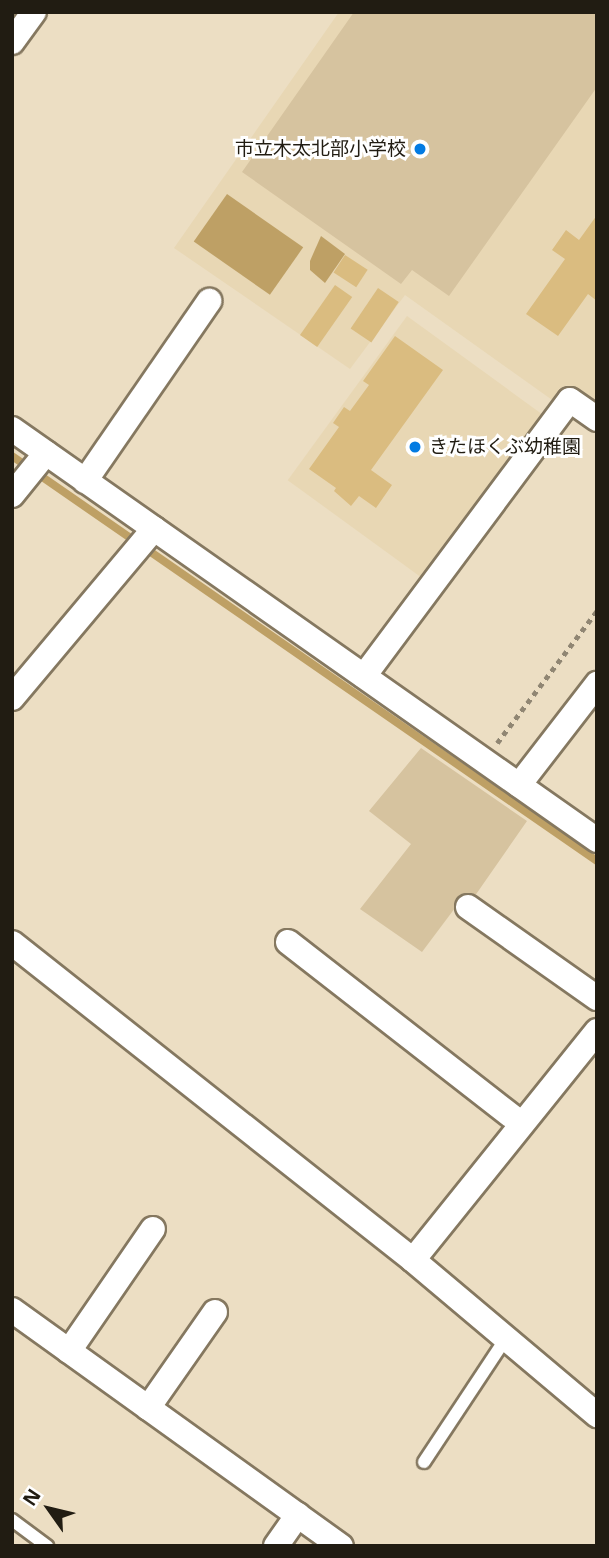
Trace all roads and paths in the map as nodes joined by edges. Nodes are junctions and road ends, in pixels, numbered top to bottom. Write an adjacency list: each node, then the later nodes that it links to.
1 (34, 12): 2 (street)
2 (12, 42)
3 (209, 301): 7 (street)
4 (597, 419): 11 (street)
5 (12, 429): 6 (street)
6 (46, 453): 7 (street); 8 (street)
7 (85, 481): 9 (street)
8 (20, 486)
9 (154, 529): 11 (street); 13 (street)
10 (597, 611): 14 (path)
11 (364, 676): 14 (street)
12 (597, 684): 15 (street)
13 (12, 698)
14 (484, 761): 15 (street)
15 (519, 785): 16 (street)
16 (597, 840)
17 (468, 907): 20 (street)
18 (288, 942): 22 (street)
19 (12, 943): 24 (street)
20 (597, 998)
21 (597, 1031): 22 (street)
22 (522, 1124): 24 (street)
23 (153, 1229): 28 (street)
24 (413, 1260): 27 (street)
25 (215, 1312): 29 (street)
26 (16, 1322): 28 (street)
27 (506, 1338): 30 (street); 31 (lane)
28 (69, 1351): 29 (street)
29 (148, 1408): 32 (street)
30 (597, 1415)
31 (424, 1462)
32 (298, 1515): 35 (street); 36 (street)
33 (12, 1520): 34 (lane)
34 (47, 1546)
35 (276, 1546)
36 (341, 1546)

